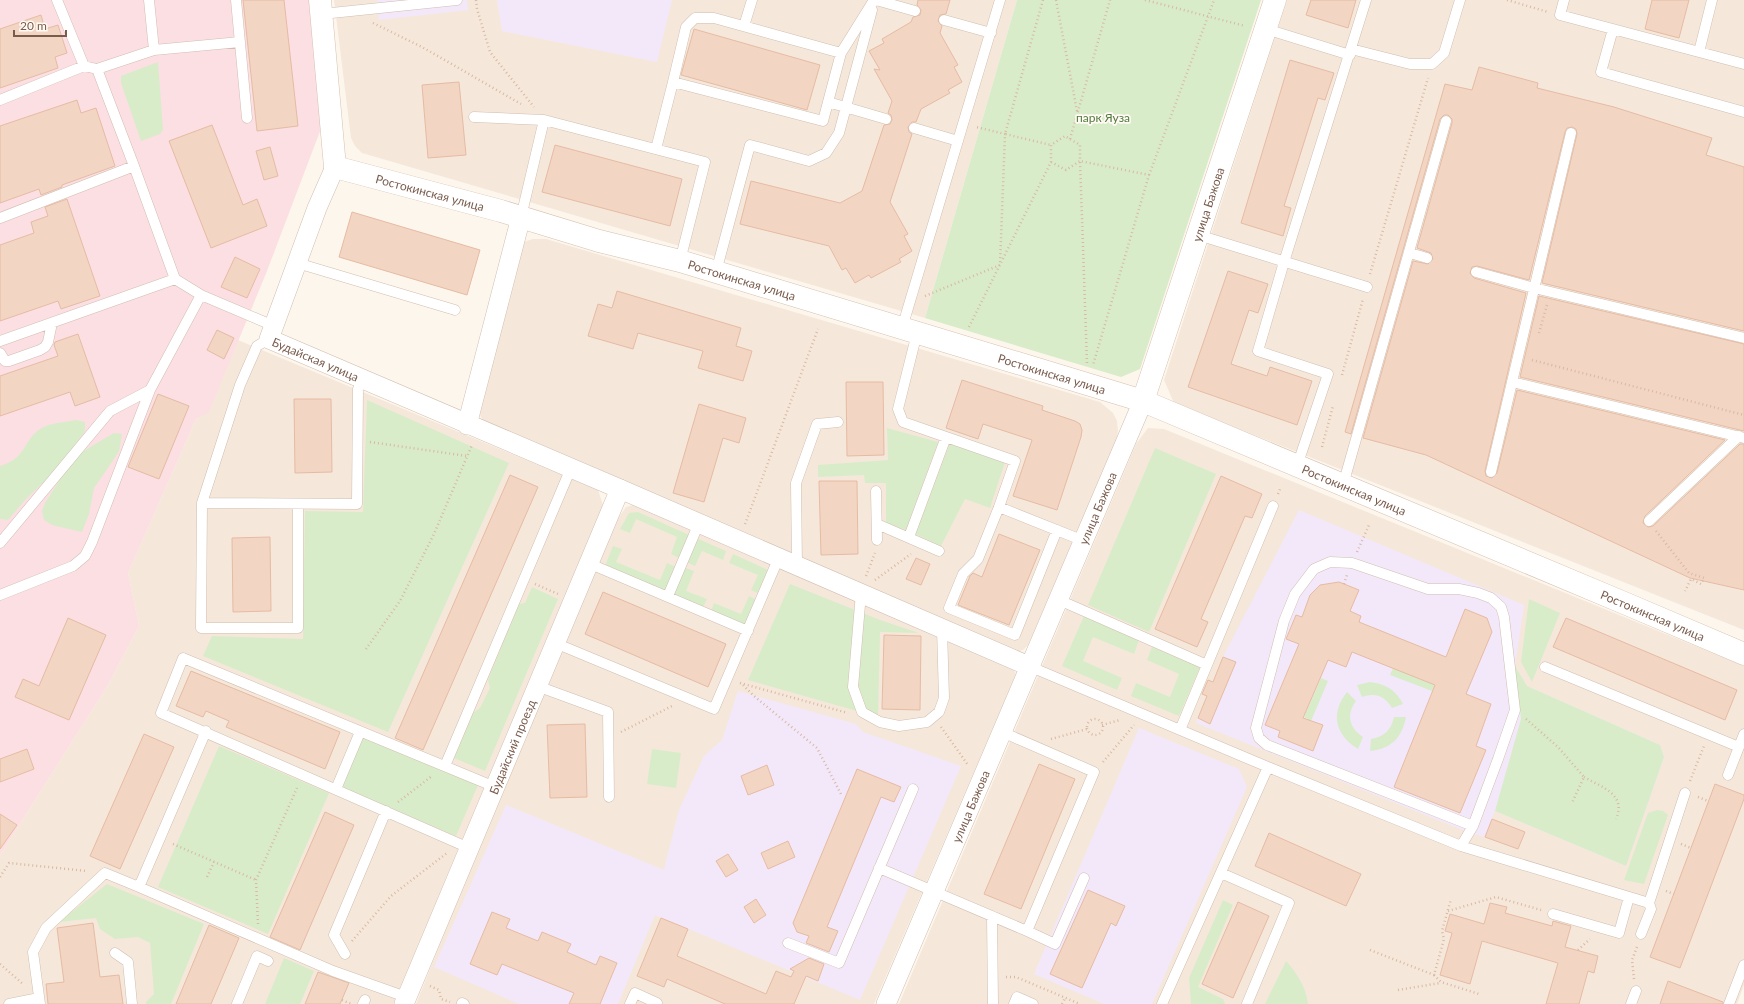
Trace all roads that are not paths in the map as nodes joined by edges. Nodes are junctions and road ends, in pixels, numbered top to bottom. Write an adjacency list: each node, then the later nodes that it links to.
1 (57, 0): 26 (lane)
2 (149, 0): 21 (lane)
3 (236, 0): 20 (lane)
4 (457, 0): 13 (lane)
5 (752, 0): 16 (lane)
6 (875, 0): 14 (lane); 24 (lane); 31 (lane)
7 (1000, 0): 19 (lane)
8 (1275, 0): 17 (street, улица Бажова)
9 (1366, 0): 22 (lane)
10 (1460, 0): 22 (lane)
11 (1564, 0): 18 (lane)
12 (1712, 0): 23 (lane)
13 (321, 7): 43 (street, Будайская улица)
14 (915, 11)
15 (944, 20): 19 (lane)
16 (744, 26): 24 (lane); 28 (lane)
17 (1256, 28): 22 (lane); 46 (street, улица Бажова)
18 (1613, 29): 23 (lane); 32 (lane)
19 (990, 33): 40 (lane)
20 (240, 42): 21 (lane); 34 (lane)
21 (154, 50): 27 (lane)
22 (1350, 52): 50 (lane)
23 (1699, 52): 25 (lane)
24 (841, 53): 30 (lane)
25 (1744, 64)
26 (84, 66): 27 (lane); 29 (lane)
27 (97, 70): 42 (lane)
28 (673, 82): 30 (lane); 41 (lane)
29 (0, 100)
30 (828, 102): 31 (lane)
31 (846, 107): 36 (lane); 52 (lane)
32 (1744, 112)
33 (474, 117): 35 (lane)
34 (247, 118)
35 (543, 118): 41 (lane); 44 (lane)
36 (886, 119)
37 (1446, 121): 47 (lane)
38 (914, 128): 40 (lane)
39 (1571, 133): 56 (lane)
40 (958, 141): 60 (lane)
41 (656, 149): 49 (lane)
42 (134, 166): 45 (lane); 54 (lane)
43 (335, 167): 44 (street, Ростокинская улица); 51 (street, Будайская улица)
44 (521, 217): 49 (street, Ростокинская улица); 70 (street)
45 (0, 218)
46 (1198, 235): 50 (lane); 68 (street, улица Бажова)
47 (1410, 253): 48 (lane); 76 (lane)
48 (1427, 258)
49 (680, 261): 52 (street, Ростокинская улица)
50 (1284, 262): 55 (lane); 73 (lane)
51 (297, 263): 58 (lane); 61 (street, Будайская улица)
52 (716, 272): 60 (street, Ростокинская улица)
53 (1476, 272): 56 (lane)
54 (175, 279): 57 (lane); 59 (lane)
55 (1366, 287)
56 (1534, 288): 62 (lane); 66 (lane)
57 (201, 295): 61 (lane); 67 (lane)
58 (455, 310)
59 (52, 323): 63 (lane); 64 (lane)
60 (910, 331): 68 (street, Ростокинская улица); 71 (lane)
61 (271, 333): 65 (street, Будайская улица); 79 (lane)
62 (1744, 338)
63 (0, 341)
64 (0, 353)
65 (362, 380): 70 (street, Будайская улица); 80 (lane)
66 (1512, 382): 72 (lane); 75 (lane)
67 (150, 390): 90 (lane); 96 (lane)
68 (1143, 401): 73 (street, Ростокинская улица); 89 (street, улица Бажова)
69 (838, 422): 94 (lane)
70 (470, 432): 74 (street, Будайская улица)
71 (946, 437): 82 (lane); 87 (lane)
72 (1742, 437): 83 (lane)
73 (1297, 466): 76 (street, Ростокинская улица)
74 (571, 468): 77 (street, Будайская улица); 113 (lane)
75 (1491, 472)
76 (1343, 485): 102 (street, Ростокинская улица)
77 (620, 489): 84 (street, Будайская улица); 93 (street, Будайский проезд)
78 (876, 491): 85 (lane)
79 (202, 503): 80 (lane); 80 (lane)
80 (298, 504)
81 (1273, 506): 103 (lane)
82 (999, 507): 86 (lane); 86 (lane)
83 (1649, 521)
84 (699, 523): 92 (street, Будайская улица); 97 (lane)
85 (877, 524): 87 (lane); 88 (lane)
86 (1057, 530): 89 (lane)
87 (909, 537): 91 (lane)
88 (877, 540)
89 (1084, 541): 98 (street, улица Бажова)
90 (0, 543)
91 (938, 551)
92 (779, 557): 94 (street, Будайская улица); 100 (lane)
93 (588, 563): 97 (lane); 101 (street, Будайский проезд)
94 (797, 565): 95 (street, Будайская улица)
95 (866, 584): 99 (street, Будайская улица); 99 (lane)
96 (0, 595)
97 (668, 596): 100 (lane)
98 (1059, 600): 103 (lane); 105 (street, улица Бажова)
99 (942, 628): 105 (street, Будайская улица)
100 (748, 631): 101 (lane)
101 (555, 643): 106 (street, Будайский проезд)
102 (1744, 654)
103 (1207, 665): 107 (lane)
104 (1545, 666): 112 (lane)
105 (1031, 667): 107 (lane); 110 (street, улица Бажова)
106 (537, 686): 116 (street, Будайский проезд); 120 (lane)
107 (1180, 730): 114 (lane)
108 (206, 731): 109 (lane); 117 (lane); 128 (lane)
109 (360, 732): 113 (lane); 117 (lane)
110 (1002, 732): 129 (street, улица Бажова); 134 (lane)
111 (1744, 734): 112 (lane)
112 (1739, 747): 115 (lane)
113 (445, 766): 116 (lane)
114 (1268, 767): 124 (lane); 126 (lane)
115 (1728, 775)
116 (495, 787): 123 (street, Будайский проезд)
117 (336, 789): 121 (lane)
118 (913, 789): 125 (lane)
119 (1685, 792): 131 (lane)
120 (609, 797)
121 (386, 811): 123 (lane); 137 (lane)
122 (1473, 826): 122 (lane); 124 (lane)
123 (464, 846): 143 (street, Будайский проезд)
124 (1461, 846): 130 (lane)
125 (879, 868): 129 (lane); 136 (lane)
126 (1221, 873): 153 (lane); 154 (lane)
127 (1084, 878): 134 (lane)
128 (139, 887): 142 (lane); 143 (lane)
129 (934, 892): 133 (lane); 149 (street, улица Бажова)
130 (1629, 897): 131 (lane); 132 (lane)
131 (1649, 903): 135 (lane)
132 (1553, 914)
133 (992, 916): 134 (lane); 150 (lane)
134 (1026, 931)
135 (1641, 934)
136 (788, 942)
137 (344, 952)
138 (115, 953): 146 (lane)
139 (268, 961): 147 (lane)
140 (1744, 965): 156 (lane)
141 (1636, 991): 155 (lane)
142 (39, 1001): 145 (lane)
143 (405, 1001)
144 (657, 1003): 148 (lane)
145 (8, 1004)
146 (132, 1004)
147 (237, 1004)
148 (630, 1004)
149 (886, 1004)
150 (993, 1004)
151 (1014, 1004): 152 (lane)
152 (1033, 1004)
153 (1162, 1004)
154 (1247, 1004)
155 (1631, 1004)
156 (1729, 1004)

